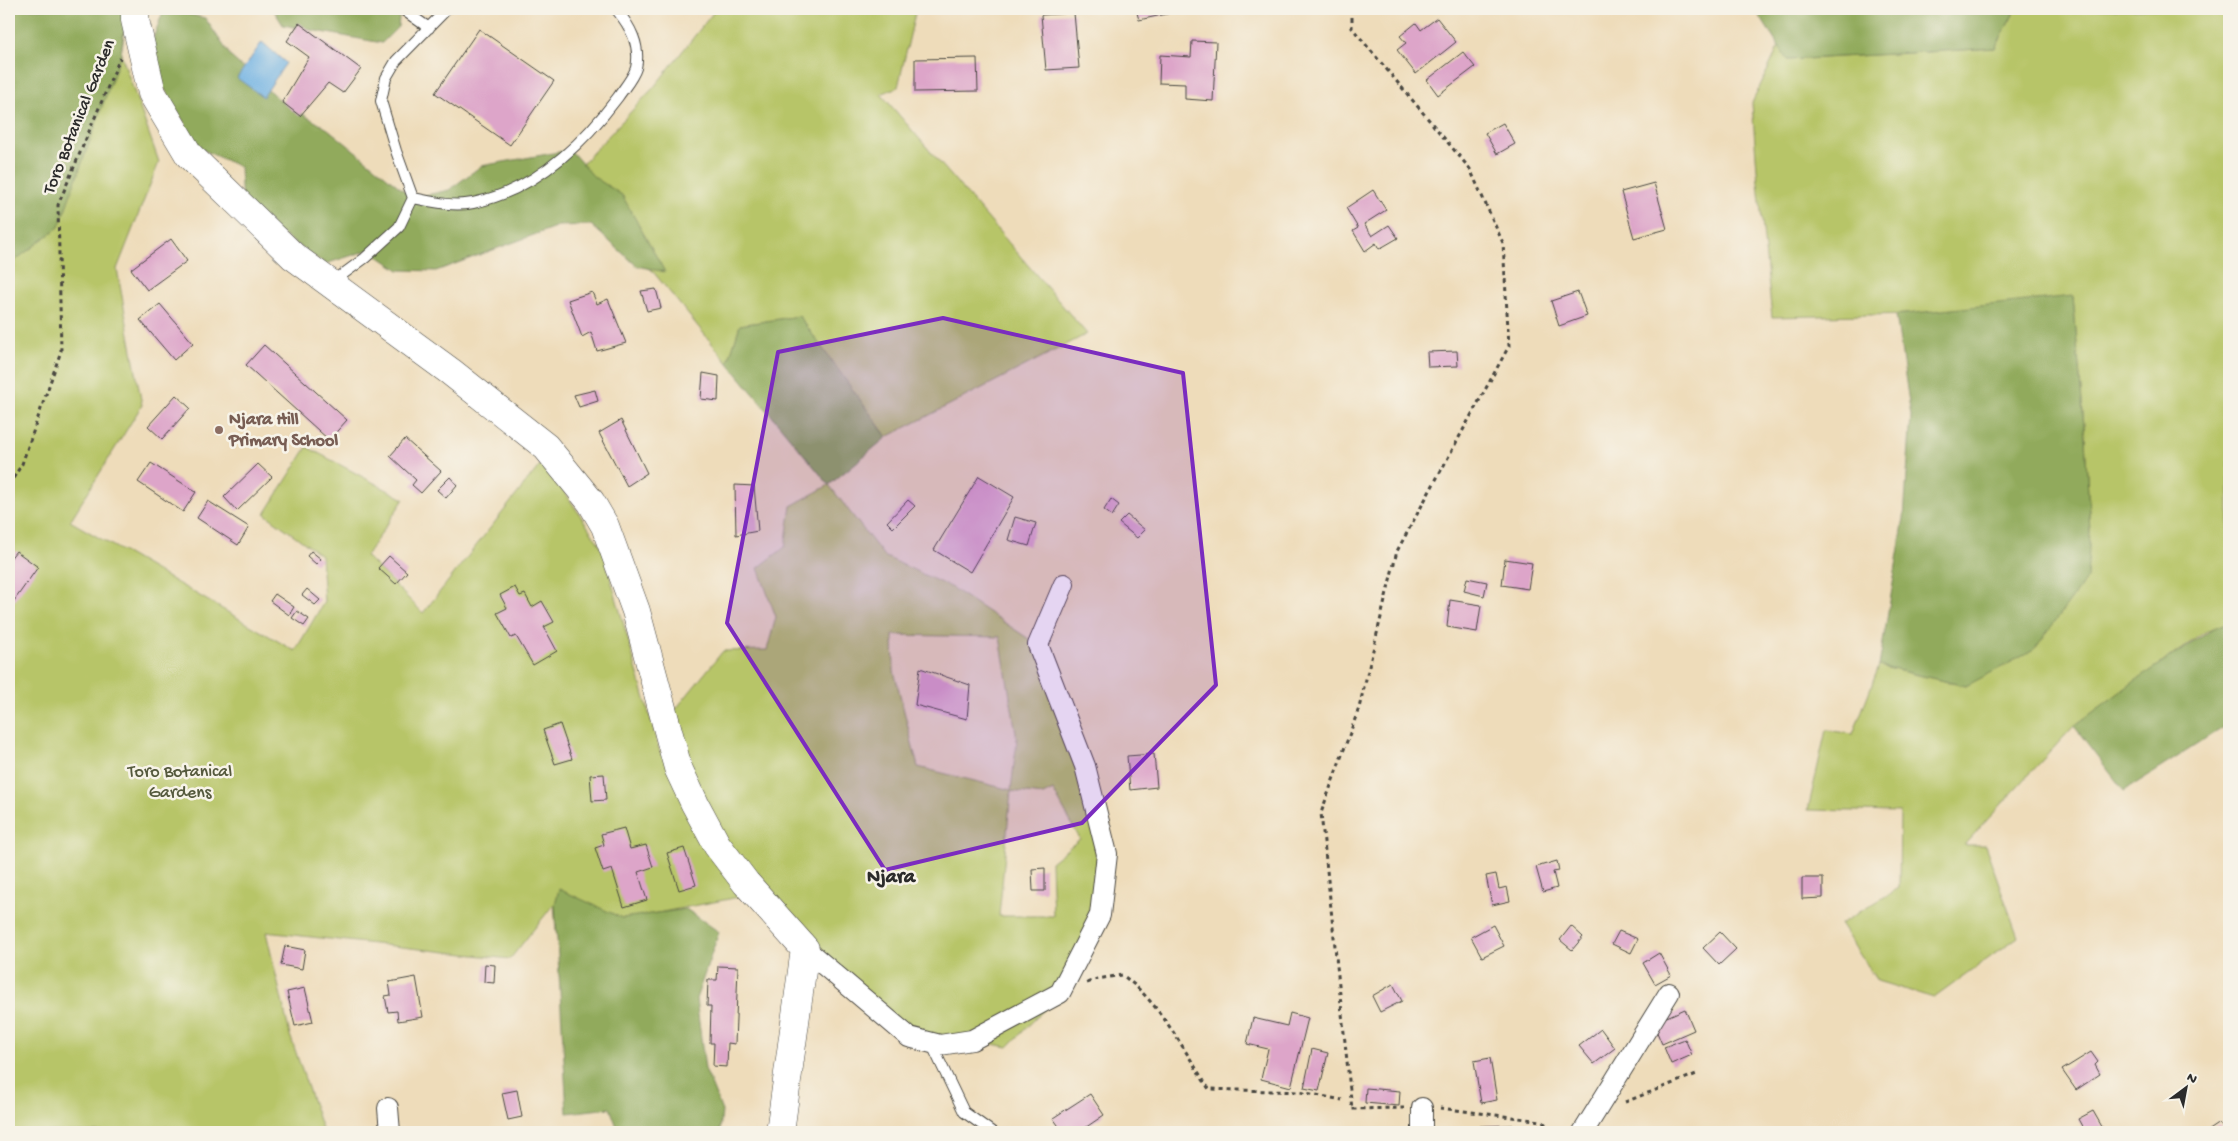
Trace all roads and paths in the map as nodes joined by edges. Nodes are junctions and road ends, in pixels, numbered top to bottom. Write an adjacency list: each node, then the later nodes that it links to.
1 (135, 9): 9 (main road)
2 (402, 9): 6 (lane)
3 (447, 9): 6 (lane)
4 (616, 9): 8 (lane)
5 (1352, 9): 20 (path)
6 (429, 28): 8 (lane)
7 (121, 54): 10 (path, Toro Botanical Garden)
8 (413, 198): 9 (lane)
9 (330, 283): 12 (main road)
10 (9, 485)
11 (1064, 584): 13 (street)
12 (805, 949): 15 (street); 22 (main road)
13 (1060, 993): 15 (street); 17 (path)
14 (1669, 993): 26 (street)
15 (930, 1042): 23 (lane)
16 (1698, 1073): 18 (path)
17 (1342, 1100)
18 (1623, 1103)
19 (388, 1108): 21 (street)
20 (1422, 1108): 24 (street); 25 (path)
21 (390, 1132)
22 (780, 1132)
23 (992, 1132)
24 (1422, 1132)
25 (1554, 1132)
26 (1583, 1132)

